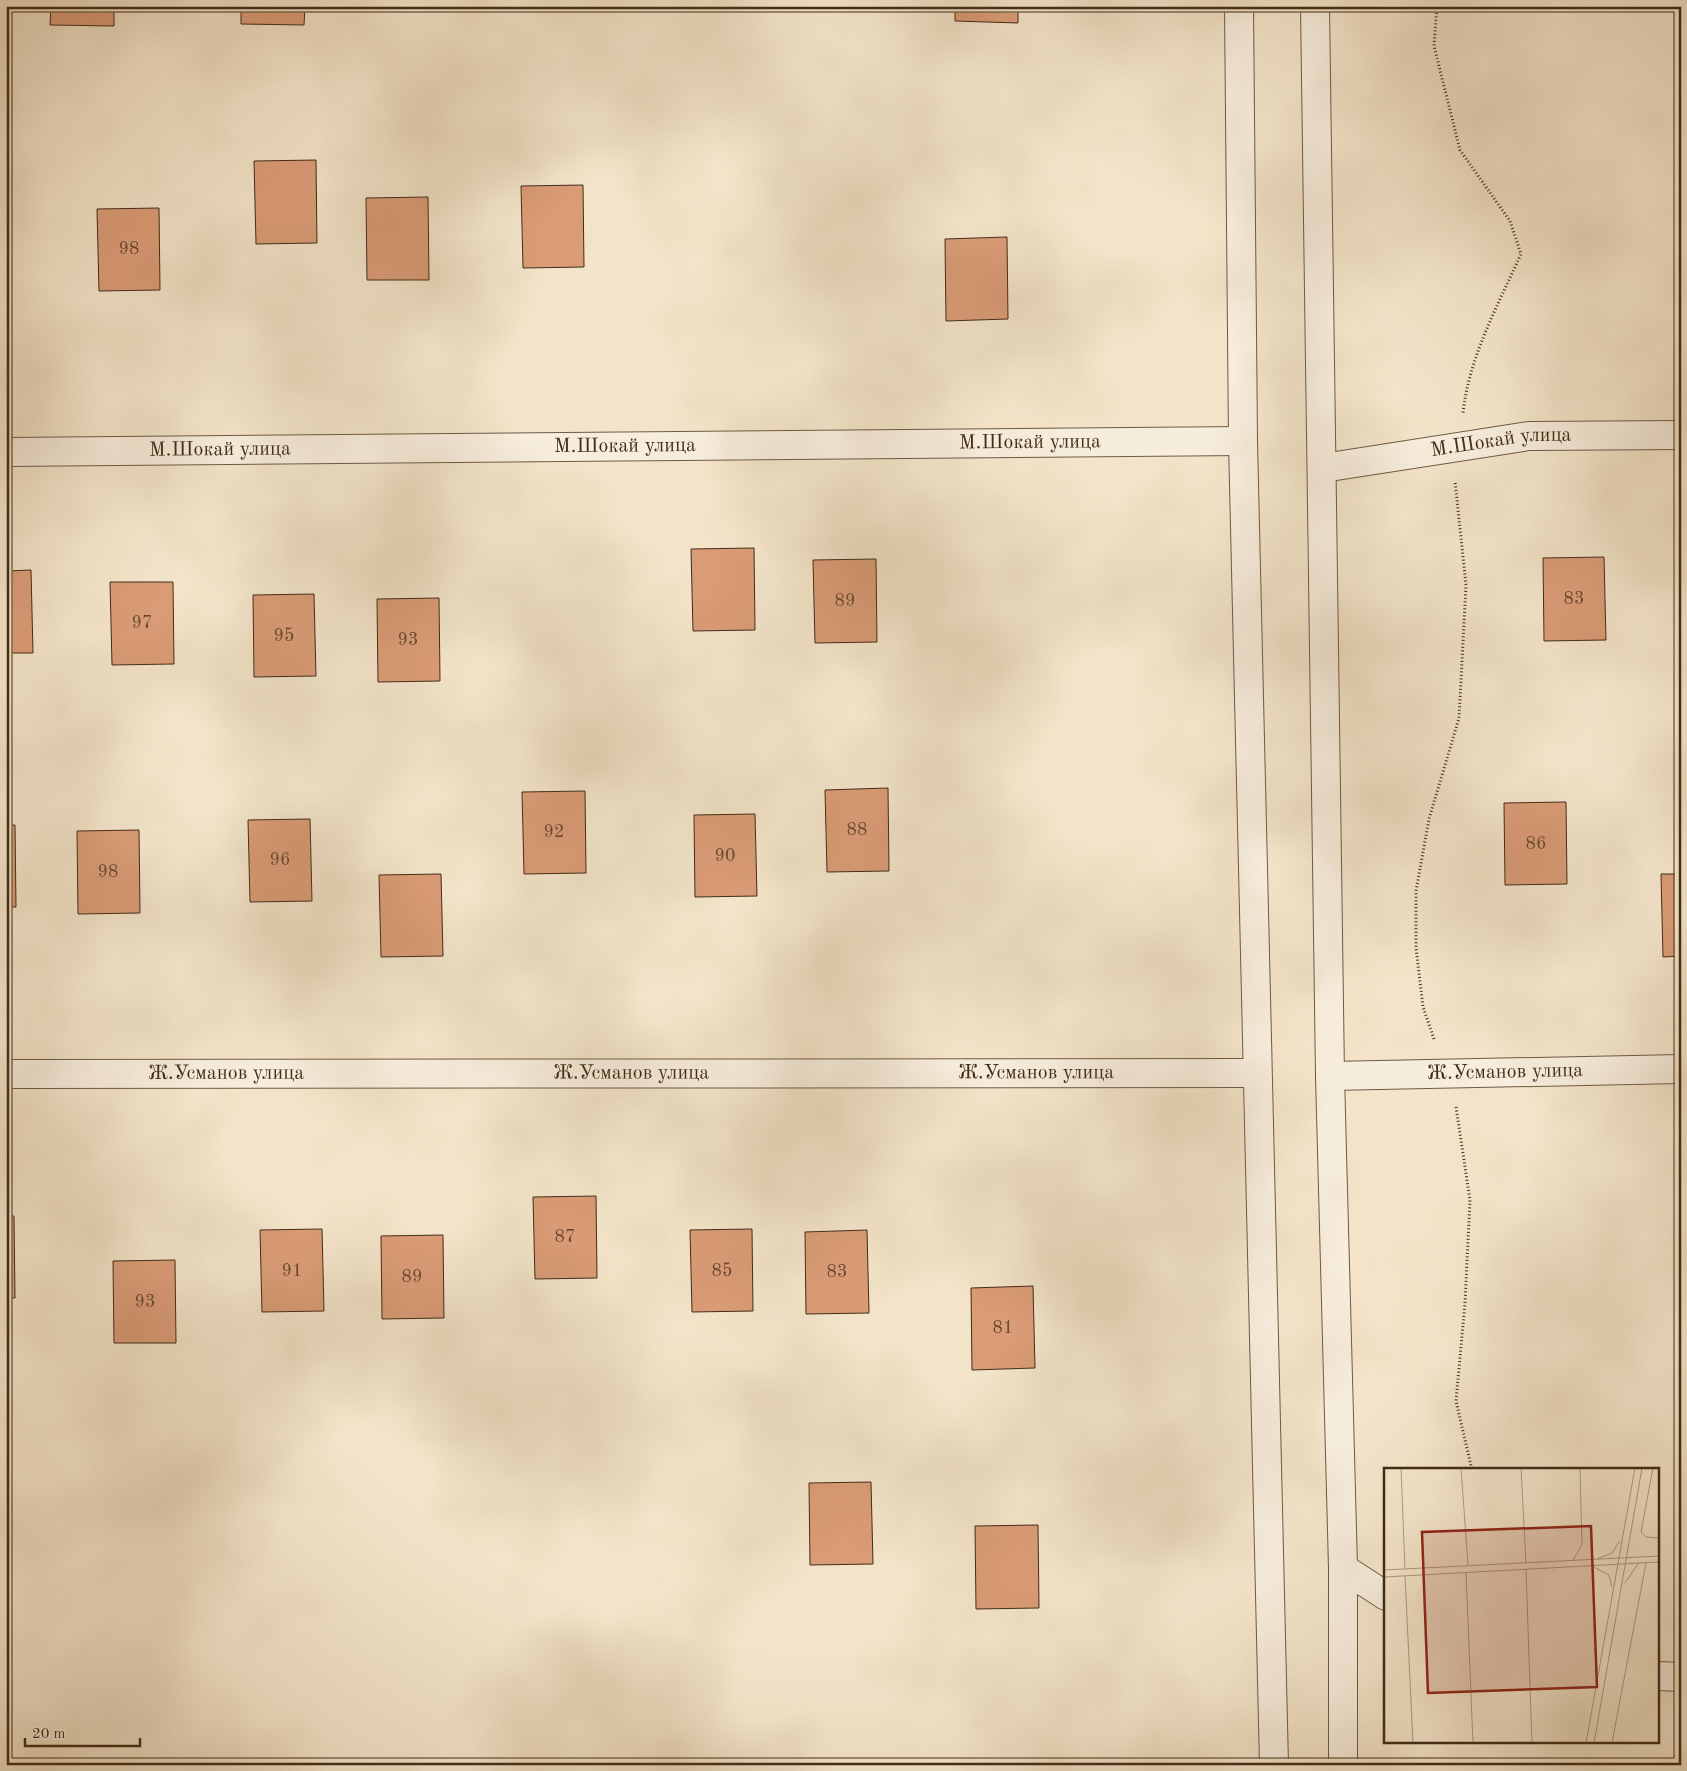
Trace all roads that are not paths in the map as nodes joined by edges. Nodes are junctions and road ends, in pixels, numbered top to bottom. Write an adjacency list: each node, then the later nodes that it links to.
1 (1239, 6): 4 (street)
2 (1315, 6): 6 (street)
3 (1681, 435): 6 (street, М.Шокай улица)
4 (1243, 442): 5 (street, М.Шокай улица); 8 (street)
5 (6, 452)
6 (1323, 468): 10 (street)
7 (1681, 1069): 10 (street, Ж.Усманов улица)
8 (1256, 1073): 9 (street, Ж.Усманов улица); 15 (street)
9 (6, 1074)
10 (1330, 1076): 11 (street)
11 (1343, 1568): 12 (street); 16 (street)
12 (1384, 1595)
13 (1660, 1676): 14 (street)
14 (1681, 1677)
15 (1274, 1765)
16 (1344, 1765)

